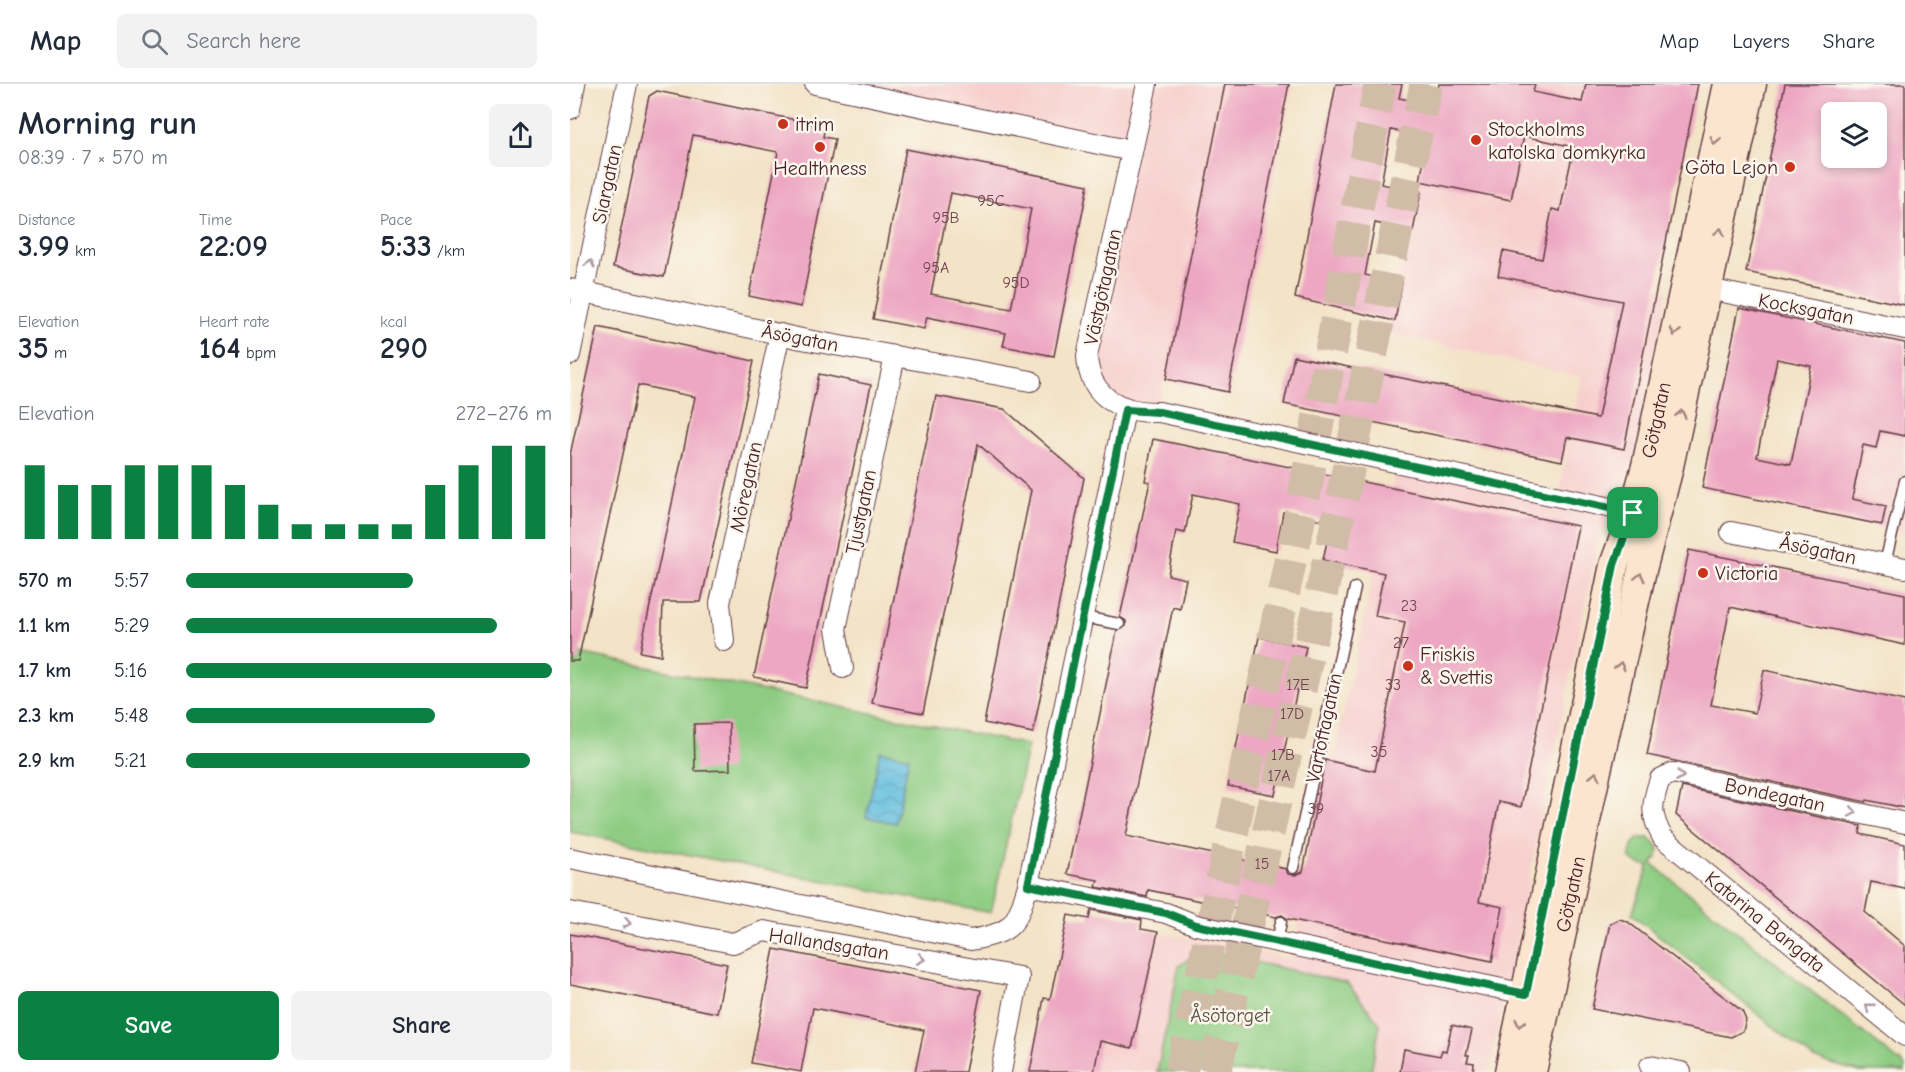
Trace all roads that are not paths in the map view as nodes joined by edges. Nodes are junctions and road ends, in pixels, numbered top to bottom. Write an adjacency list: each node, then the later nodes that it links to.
1 (575, 84): 7 (street)
2 (627, 84): 10 (street, Siargatan, one-way to 2)
3 (815, 84): 8 (street)
4 (1147, 84): 8 (street, Västgötagatan)
5 (1728, 84): 18 (street, Götgatan, one-way to 18)
6 (1752, 84): 9 (street, Götgatan, one-way to 6)
7 (570, 109)
8 (1132, 151): 16 (street, Västgötagatan)
9 (1708, 289): 11 (street, Kocksgatan); 18 (street, Götgatan, one-way to 9)
10 (577, 291): 12 (street, Åsögatan); 13 (street, Siargatan)
11 (1905, 329)
12 (780, 334): 14 (street, Åsögatan); 25 (street, Möregatan)
13 (570, 355)
14 (896, 356): 15 (street, Åsögatan); 26 (street, Tjustgatan)
15 (1031, 381)
16 (1125, 410): 18 (street); 23 (street)
17 (1905, 481): 20 (lane)
18 (1645, 515): 35 (street, Götgatan); 40 (street, Götgatan, one-way to 18)
19 (1731, 532): 20 (street, Åsögatan)
20 (1885, 564): 21 (street, Åsögatan)
21 (1905, 568)
22 (1354, 588): 30 (lane, Vartoftagatan)
23 (1083, 617): 24 (lane); 31 (street)
24 (1119, 624)
25 (724, 641)
26 (843, 668)
27 (1656, 792): 28 (street, Bondegatan, one-way to 28); 36 (street, Katarina Bangata, one-way to 27)
28 (1905, 823)
29 (570, 858): 31 (street, Hallandsgatan)
30 (1293, 868)
31 (1028, 885): 34 (street)
32 (570, 912): 38 (street, Hallandsgatan, one-way to 38)
33 (1281, 922): 34 (lane)
34 (1277, 942): 35 (street)
35 (1526, 994): 39 (street, Götgatan, one-way to 39)
36 (1905, 1036)
37 (1650, 1066): 41 (street)
38 (1001, 1072)
39 (1509, 1072)
40 (1532, 1072)
41 (1681, 1072)

